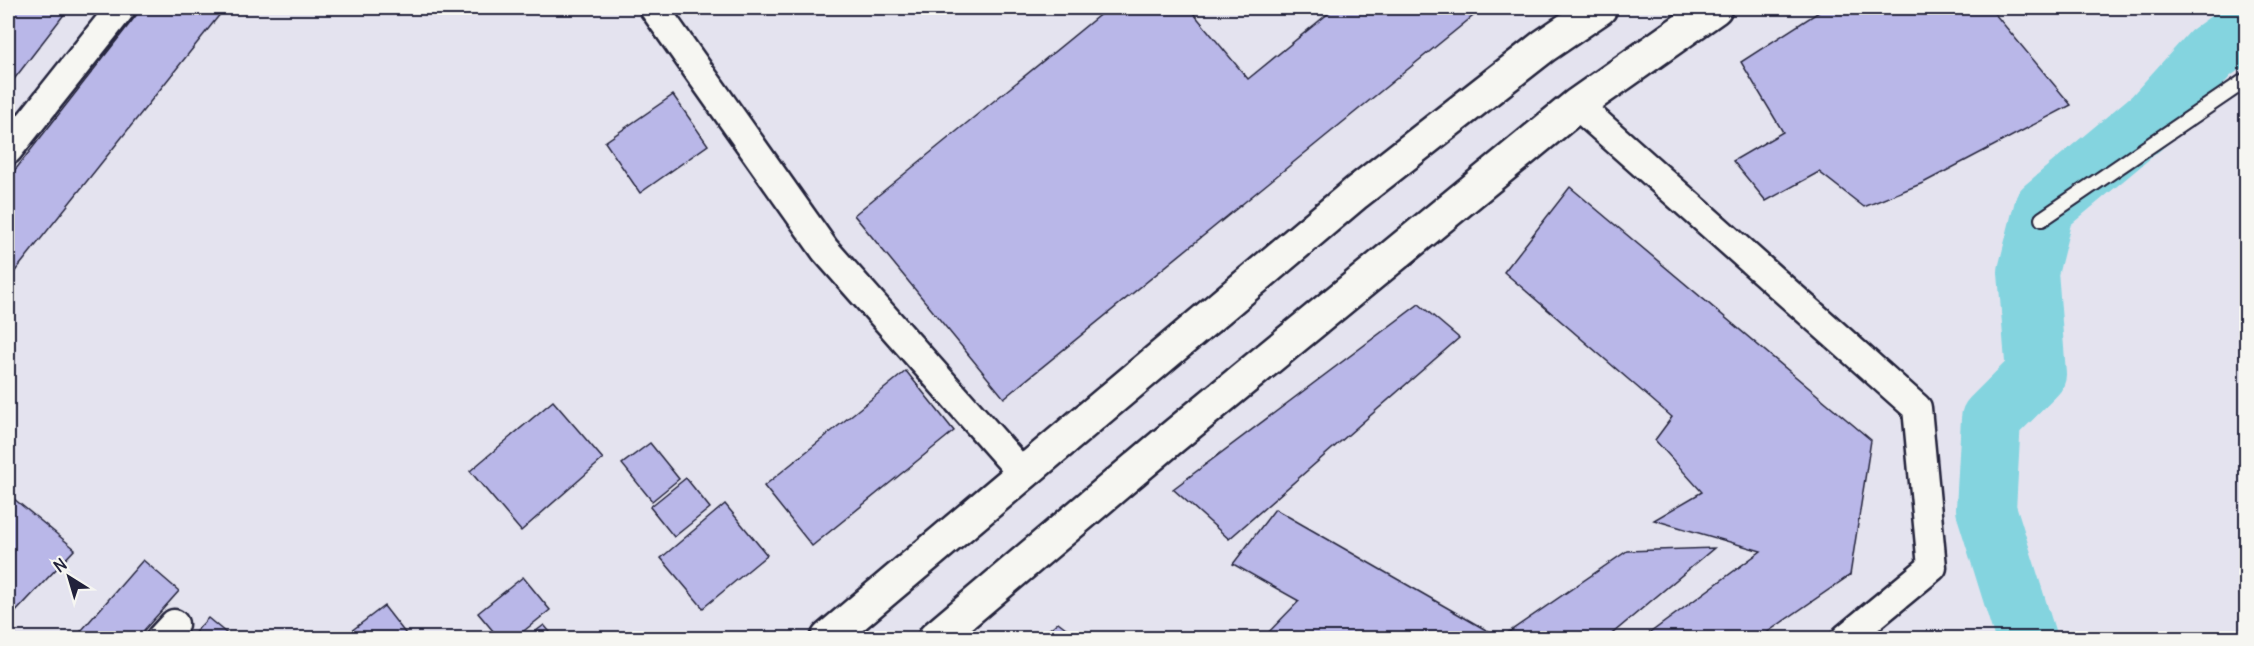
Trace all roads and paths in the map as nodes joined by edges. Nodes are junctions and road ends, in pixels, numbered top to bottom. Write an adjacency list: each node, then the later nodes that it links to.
1 (121, 8): 7 (street)
2 (654, 8): 9 (street)
3 (1600, 8): 9 (main road)
4 (1715, 8): 6 (main road)
5 (2247, 80): 8 (lane)
6 (1577, 105): 11 (main road); 12 (street)
7 (8, 150)
8 (2042, 219)
9 (1023, 474): 10 (main road)
10 (828, 639)
11 (935, 639)
12 (1846, 639)

